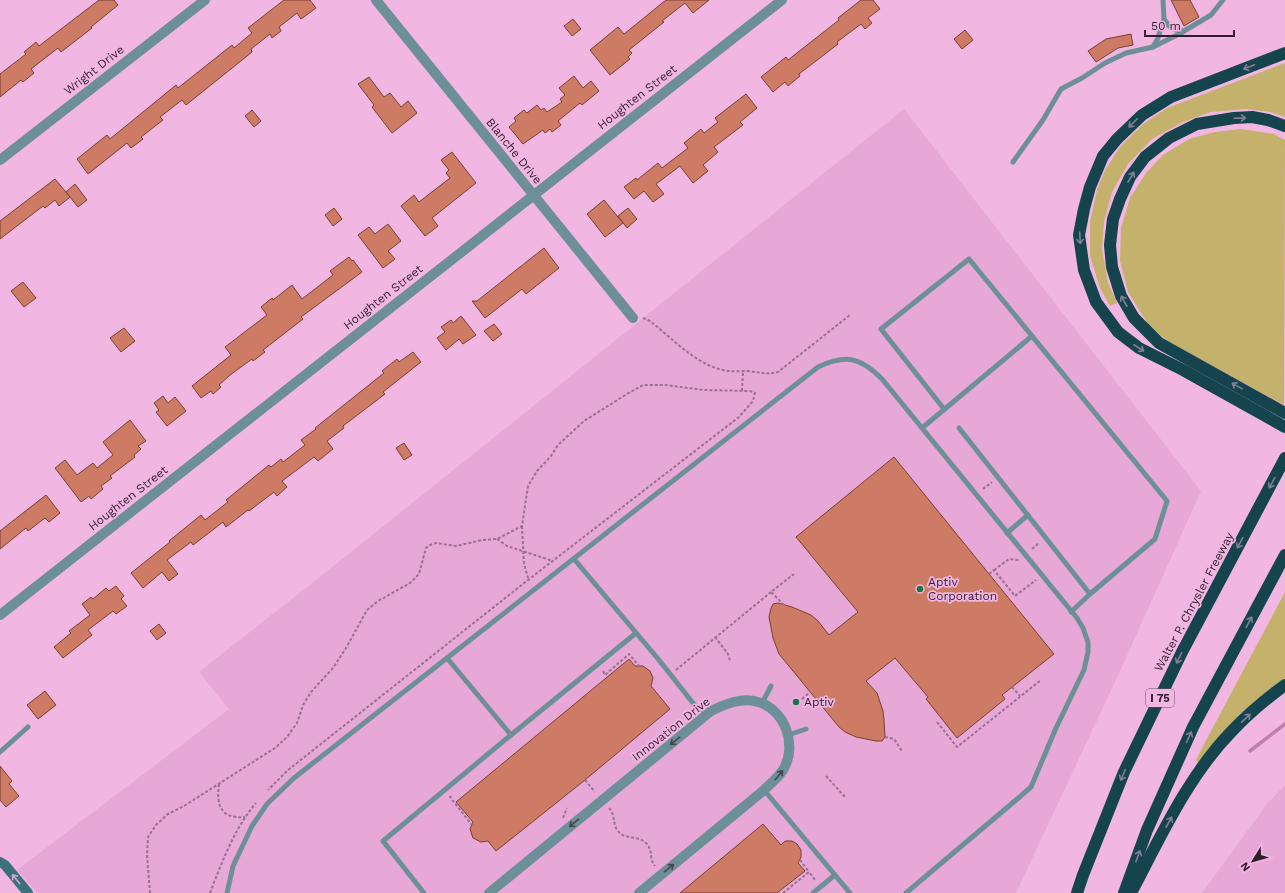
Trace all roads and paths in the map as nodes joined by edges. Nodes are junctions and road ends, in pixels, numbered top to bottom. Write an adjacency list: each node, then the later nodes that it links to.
1 (205, 0): 11 (street, Wright Drive)
2 (376, 0): 13 (street, Blanche Drive)
3 (782, 0): 13 (street, Houghten Street)
4 (1163, 0): 6 (lane)
5 (1223, 0): 7 (lane)
6 (1164, 19): 7 (lane); 8 (lane)
7 (1184, 31): 8 (lane)
8 (1153, 46): 12 (lane)
9 (1285, 53): 21 (highway, one-way to 21)
10 (1285, 126): 20 (highway, one-way to 10)
11 (0, 160)
12 (1013, 162)
13 (533, 195): 15 (street, Blanche Drive); 45 (street, Houghten Street)
14 (850, 315): 17 (path)
15 (633, 318): 17 (path)
16 (1032, 336): 19 (lane); 19 (lane); 42 (lane)
17 (743, 371): 18 (path)
18 (742, 391): 26 (path); 33 (path)
19 (944, 409): 22 (lane)
20 (1285, 413)
21 (1285, 427)
22 (922, 428): 27 (lane); 31 (lane)
23 (959, 428): 25 (lane)
24 (1285, 458): 99 (highway, Walter P. Chrysler Freeway / I 75, one-way to 99)
25 (1028, 515): 27 (lane); 42 (lane)
26 (522, 526): 28 (path); 29 (path)
27 (1007, 532): 44 (lane)
28 (497, 539): 29 (path); 72 (path)
29 (523, 552): 33 (path); 38 (path)
30 (1285, 555): 100 (highway, one-way to 30)
31 (574, 559): 40 (lane); 46 (lane)
32 (1018, 560): 35 (path)
33 (554, 561): 34 (path); 38 (path)
34 (558, 564)
35 (994, 570): 37 (path); 39 (path)
36 (794, 574): 41 (path)
37 (989, 574)
38 (528, 580): 40 (path); 74 (path)
39 (1036, 580)
40 (532, 592): 48 (lane)
41 (771, 592): 43 (path); 47 (path)
42 (1090, 594): 44 (lane)
43 (784, 605)
44 (1071, 612): 98 (lane)
45 (0, 615)
46 (636, 633): 61 (lane); 65 (lane)
47 (715, 637): 49 (path); 51 (path)
48 (447, 658): 65 (lane); 91 (lane)
49 (730, 661)
50 (639, 666): 52 (path)
51 (676, 670)
52 (602, 671)
53 (1041, 680): 58 (path)
54 (1285, 685): 101 (highway, one-way to 54)
55 (771, 686): 60 (lane)
56 (1012, 687): 58 (path)
57 (810, 692): 59 (path)
58 (1020, 696): 62 (path)
59 (802, 699)
60 (762, 703): 61 (street, Innovation Drive); 66 (street, Innovation Drive)
61 (704, 717): 93 (street, Innovation Drive, one-way to 93)
62 (937, 722)
63 (28, 727): 69 (lane)
64 (806, 729): 66 (lane)
65 (511, 735): 92 (lane)
66 (788, 735): 73 (street, Innovation Drive, one-way to 66)
67 (885, 737): 68 (path)
68 (902, 751)
69 (0, 752)
70 (826, 776): 77 (path)
71 (585, 780): 76 (path)
72 (219, 784): 80 (path); 89 (path)
73 (764, 790): 86 (lane); 94 (street, Innovation Drive, one-way to 73)
74 (266, 792)
75 (456, 792): 81 (path)
76 (595, 792)
77 (845, 797)
78 (256, 803): 80 (path)
79 (607, 806): 84 (path)
80 (245, 817): 90 (path)
81 (472, 825)
82 (800, 860): 85 (path)
83 (0, 862): 88 (main road, one-way to 83)
84 (658, 870)
85 (809, 872): 87 (path); 95 (path)
86 (835, 875): 87 (lane); 97 (lane)
87 (821, 887): 96 (lane)
88 (28, 893)
89 (150, 893)
90 (210, 893)
91 (227, 893)
92 (424, 893)
93 (489, 893)
94 (639, 893)
95 (783, 893)
96 (813, 893)
97 (850, 893)
98 (906, 893)
99 (1077, 893)
100 (1124, 893)
101 (1131, 893)

